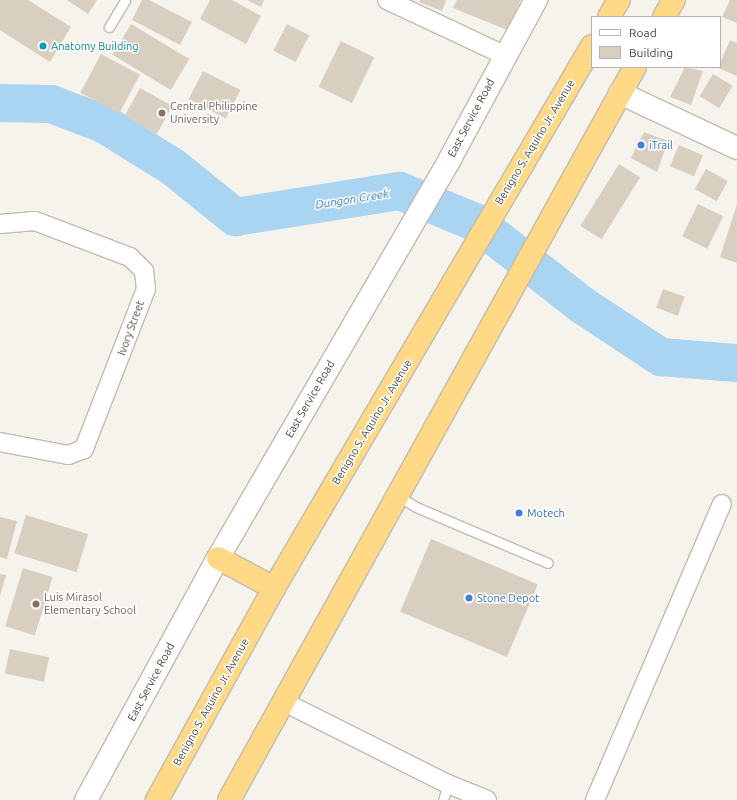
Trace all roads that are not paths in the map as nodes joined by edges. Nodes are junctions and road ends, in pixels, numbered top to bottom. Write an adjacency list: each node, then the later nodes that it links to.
1 (124, 0): 8 (lane)
2 (387, 0): 10 (street)
3 (536, 0): 10 (street, East Service Road)
4 (619, 0): 6 (highway)
5 (674, 0): 7 (highway)
6 (610, 16)
7 (665, 16)
8 (109, 27)
9 (591, 48): 20 (highway, Benigno S. Aquino Jr. Avenue)
10 (504, 55): 18 (street, East Service Road)
11 (634, 68): 12 (highway)
12 (620, 93): 13 (street); 16 (highway)
13 (737, 148)
14 (0, 224): 15 (street, Ivory Street)
15 (0, 442)
16 (398, 496): 19 (lane); 21 (highway)
17 (722, 504): 27 (street)
18 (218, 558): 20 (highway); 23 (street, East Service Road)
19 (548, 563)
20 (274, 588): 24 (highway, Benigno S. Aquino Jr. Avenue)
21 (284, 702): 22 (street); 25 (highway)
22 (446, 792): 26 (street)
23 (86, 800)
24 (157, 800)
25 (229, 800)
26 (487, 800)
27 (595, 800)

